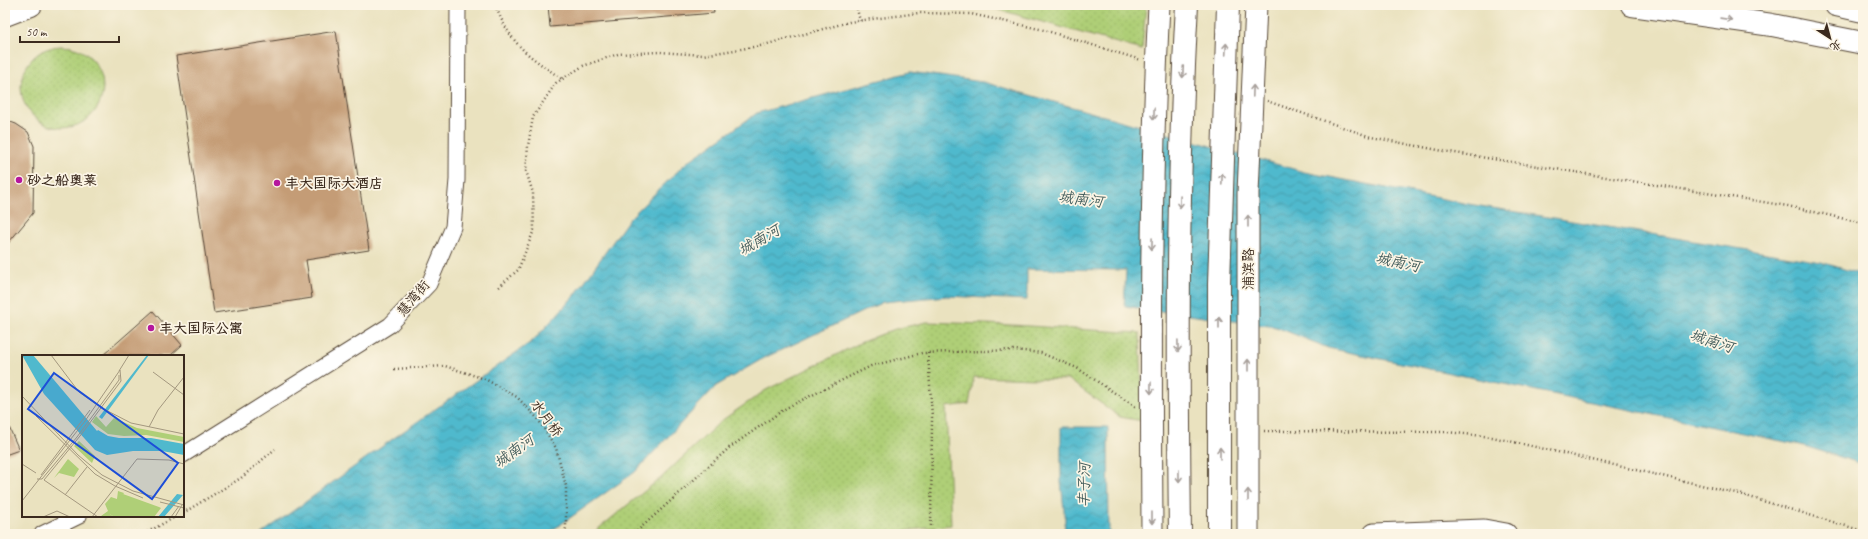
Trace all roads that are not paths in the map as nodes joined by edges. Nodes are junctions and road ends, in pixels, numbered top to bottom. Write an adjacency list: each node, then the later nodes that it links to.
1 (31, 5): 10 (main road)
2 (458, 5): 12 (street, 慧湾街)
3 (1159, 5): 15 (street, one-way to 15, bridge)
4 (1187, 5): 16 (main road, one-way to 16, bridge)
5 (1228, 5): 17 (main road, 浦滨路, one-way to 5, bridge)
6 (1256, 5): 18 (street, 浦滨路, one-way to 6, bridge)
7 (1632, 5): 11 (main road, one-way to 11)
8 (1836, 5): 9 (main road)
9 (1863, 10)
10 (5, 15)
11 (1863, 43)
12 (184, 454)
13 (77, 517): 14 (street)
14 (42, 534)
15 (1152, 534)
16 (1180, 534)
17 (1220, 534)
18 (1248, 534)
19 (1374, 534): 20 (street)
20 (1506, 534)

